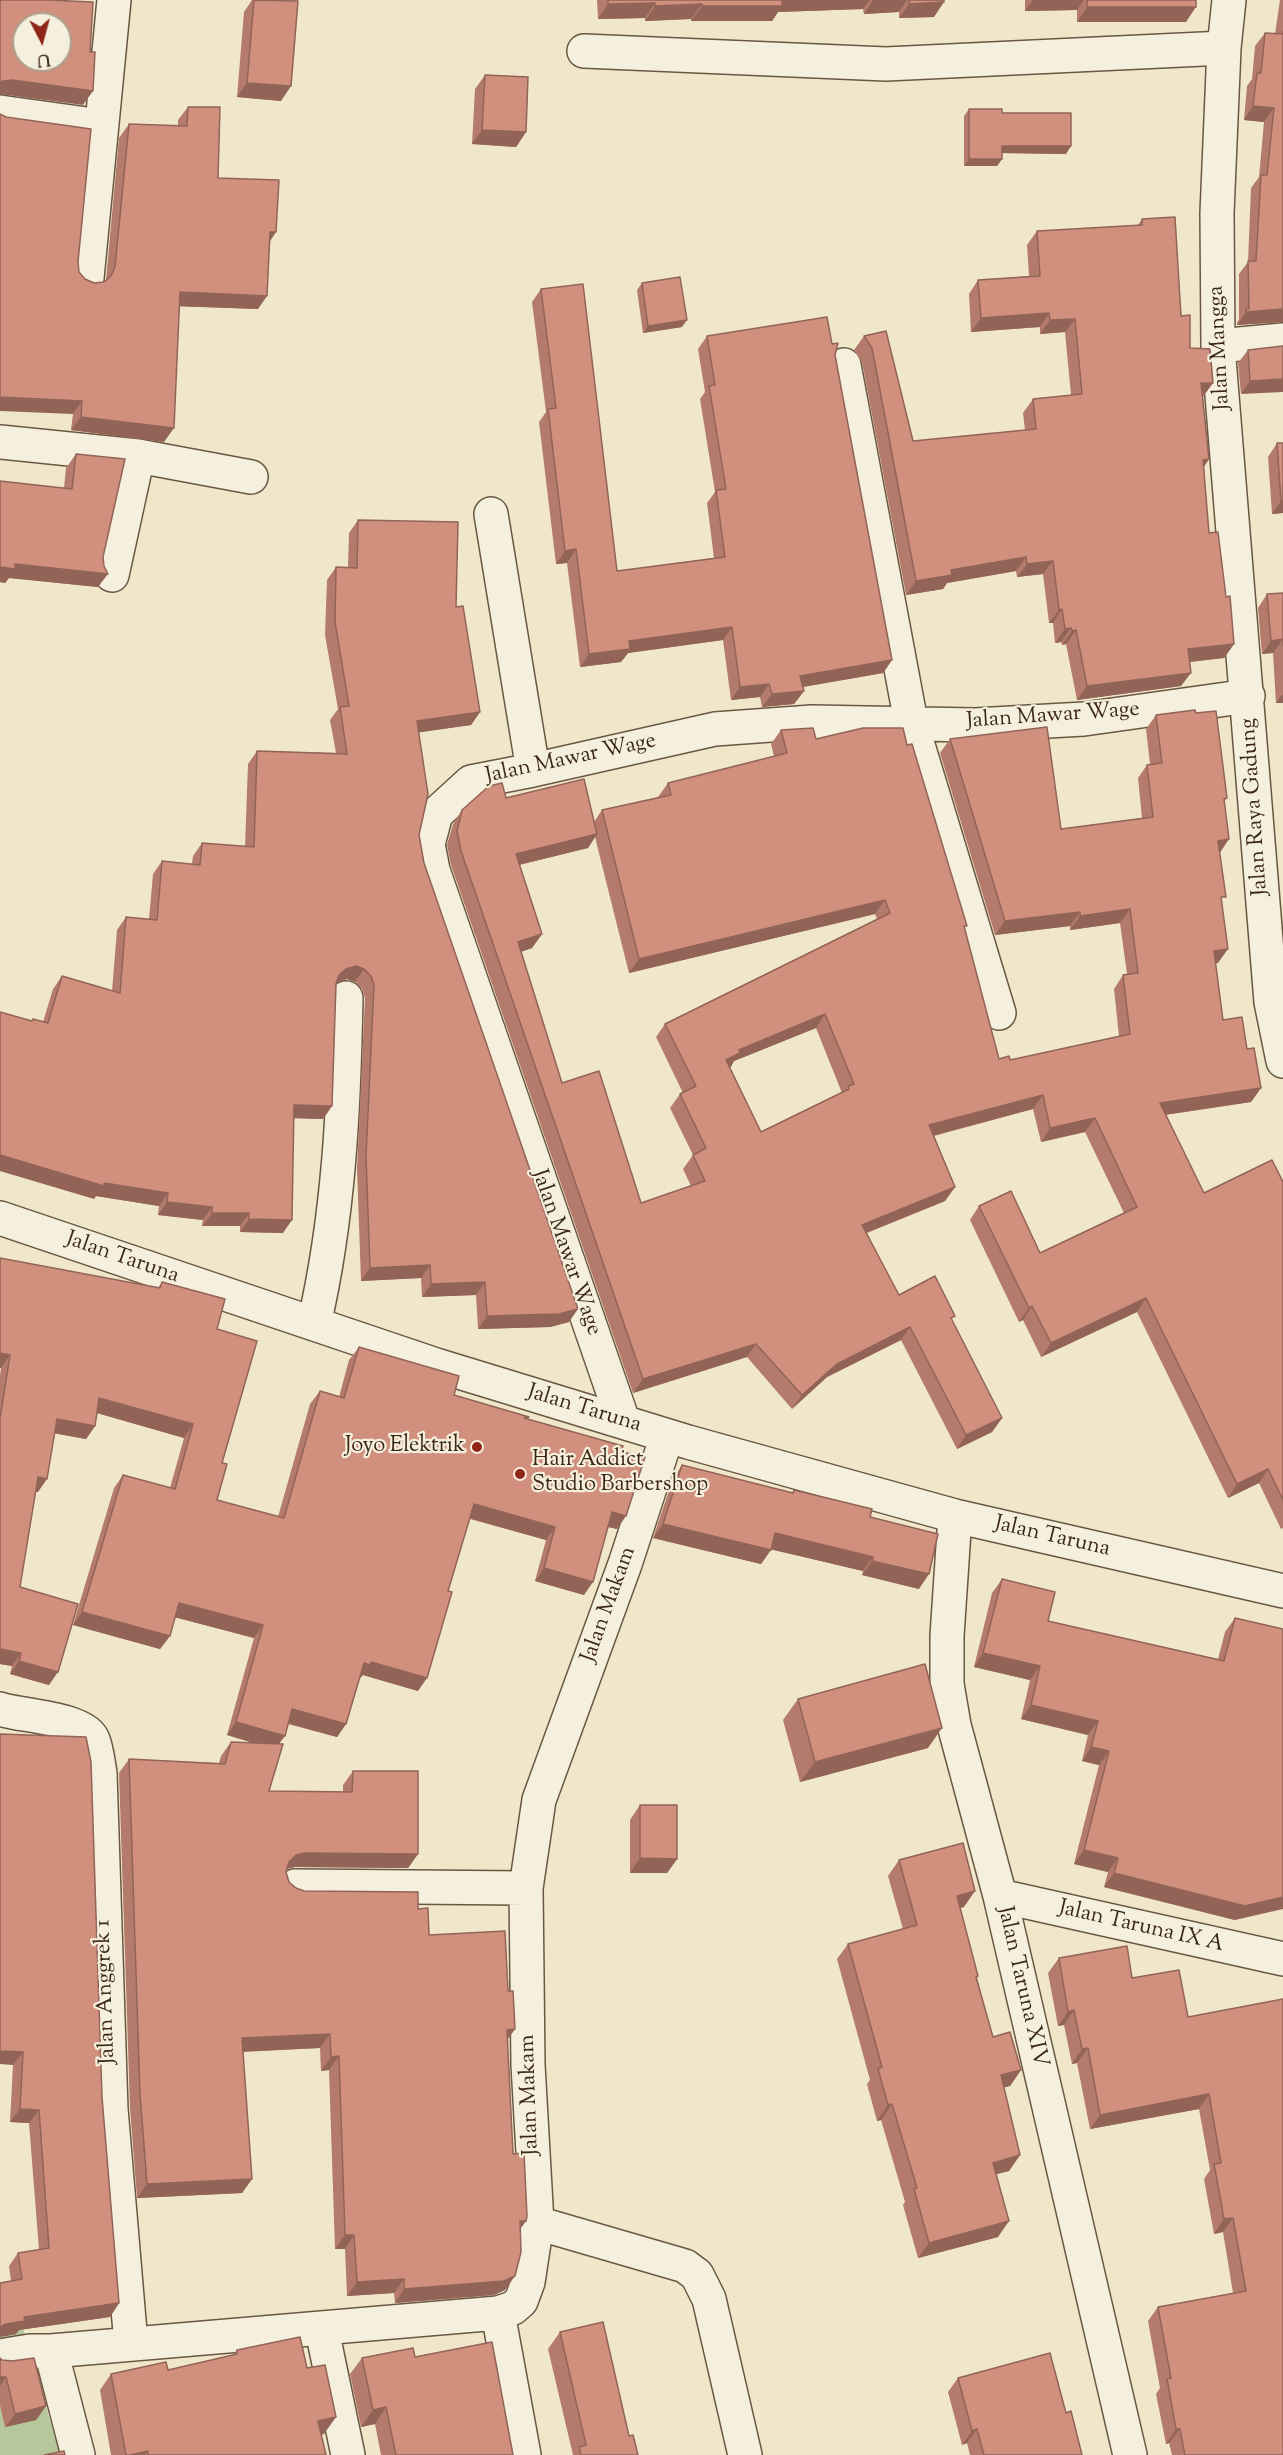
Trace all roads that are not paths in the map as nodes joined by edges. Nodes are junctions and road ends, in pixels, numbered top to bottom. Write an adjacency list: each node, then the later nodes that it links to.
1 (108, 0): 2 (street)
2 (113, 0): 7 (street)
3 (1229, 0): 4 (street, Jalan Mangga)
4 (1224, 48): 5 (street); 10 (street, Jalan Mangga)
5 (584, 51)
6 (0, 112): 7 (street)
7 (101, 126): 8 (street)
8 (87, 278)
9 (1283, 340): 10 (street)
10 (1218, 346): 17 (street, Jalan Mangga)
11 (844, 365): 18 (street)
12 (0, 442): 13 (street)
13 (138, 456): 14 (street); 16 (street)
14 (251, 477)
15 (491, 514): 19 (street)
16 (112, 575)
17 (1248, 696): 18 (street, Jalan Mawar Wage); 22 (street, Jalan Raya Gadung)
18 (911, 722): 19 (street, Jalan Mawar Wage); 21 (street)
19 (533, 770): 25 (street, Jalan Mawar Wage)
20 (346, 998): 24 (street)
21 (999, 1013)
22 (1283, 1061)
23 (0, 1218): 24 (street, Jalan Taruna)
24 (314, 1324): 25 (street, Jalan Taruna)
25 (623, 1421): 26 (street, Jalan Taruna)
26 (667, 1436): 27 (street, Jalan Taruna); 31 (street, Jalan Makam)
27 (955, 1516): 28 (street, Jalan Taruna); 32 (street, Jalan Taruna XIV)
28 (1283, 1591)
29 (0, 1709): 37 (street, Jalan Anggrek 1)
30 (295, 1886): 31 (street)
31 (526, 1888): 34 (street, Jalan Makam)
32 (1000, 1896): 33 (street, Jalan Taruna IX A); 44 (street, Jalan Taruna XIV)
33 (1283, 1959)
34 (537, 2223): 35 (street, Jalan Makam); 43 (street)
35 (498, 2313): 36 (street, Jalan Makam); 42 (street)
36 (322, 2330): 37 (street, Jalan Makam); 41 (street)
37 (131, 2344): 38 (street, Jalan Makam)
38 (51, 2351): 39 (street, Jalan Makam); 40 (street)
39 (0, 2356)
40 (78, 2455)
41 (348, 2455)
42 (525, 2455)
43 (745, 2455)
44 (1130, 2455)

